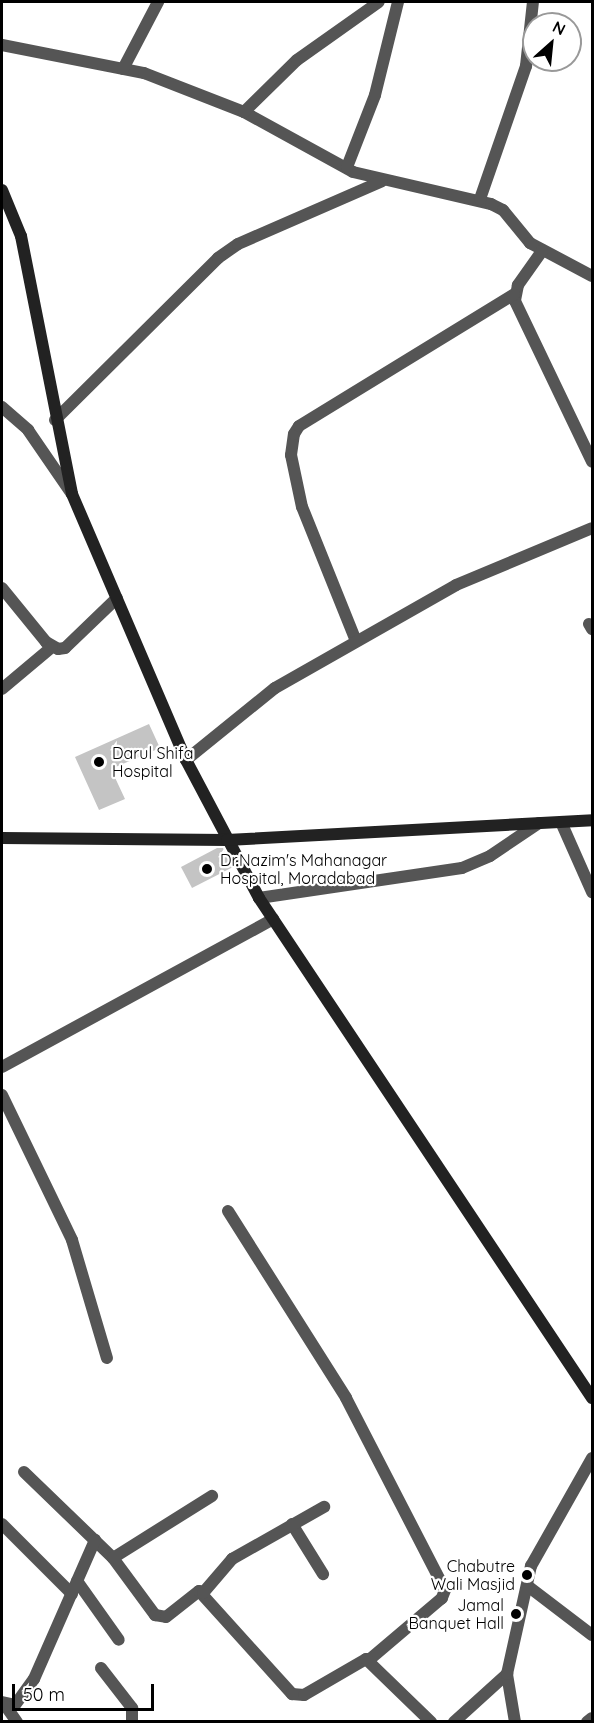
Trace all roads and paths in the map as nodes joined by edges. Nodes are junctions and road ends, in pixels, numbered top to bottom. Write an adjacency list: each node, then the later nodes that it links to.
1 (158, 2): 6 (street)
2 (378, 2): 7 (street)
3 (398, 2): 8 (street)
4 (533, 2): 11 (street)
5 (2, 45): 6 (street)
6 (123, 69): 7 (street)
7 (244, 112): 8 (street)
8 (347, 167): 9 (street)
9 (382, 181): 11 (street); 16 (street)
10 (2, 190): 16 (street)
11 (480, 199): 12 (street)
12 (542, 251): 13 (street); 14 (street)
13 (592, 276)
14 (514, 294): 17 (street); 22 (street)
15 (2, 407): 18 (street)
16 (55, 420): 18 (street)
17 (592, 462)
18 (72, 494): 21 (street)
19 (592, 528): 22 (street)
20 (2, 588): 23 (street)
21 (117, 598): 23 (street); 25 (street)
22 (356, 642): 25 (street)
23 (52, 647): 24 (street)
24 (2, 689)
25 (186, 760): 30 (street)
26 (592, 820): 27 (street)
27 (561, 822): 28 (street); 31 (street)
28 (539, 823): 30 (street); 32 (street)
29 (2, 838): 30 (street)
30 (227, 840): 32 (street)
31 (592, 892)
32 (259, 898): 33 (street)
33 (273, 919): 34 (street); 38 (street)
34 (2, 1067)
35 (2, 1095): 37 (street)
36 (228, 1211): 54 (street)
37 (107, 1358)
38 (592, 1398)
39 (592, 1458): 49 (street)
40 (24, 1472): 45 (street)
41 (212, 1496): 46 (street)
42 (324, 1507): 44 (street)
43 (2, 1524): 51 (street)
44 (292, 1524): 47 (street); 50 (street)
45 (95, 1540): 46 (street); 48 (street)
46 (113, 1558): 50 (street)
47 (322, 1574)
48 (77, 1581): 51 (street); 53 (street)
49 (529, 1587): 52 (street); 56 (street)
50 (203, 1593): 54 (street)
51 (72, 1594): 57 (street)
52 (592, 1635)
53 (119, 1640)
54 (369, 1660): 62 (street)
55 (101, 1668): 61 (street)
56 (507, 1674): 59 (street); 63 (street)
57 (3, 1704): 60 (street)
58 (592, 1718): 64 (street)
59 (517, 1720)
60 (17, 1722)
61 (132, 1722)
62 (431, 1722)
63 (454, 1722)
64 (587, 1722)

